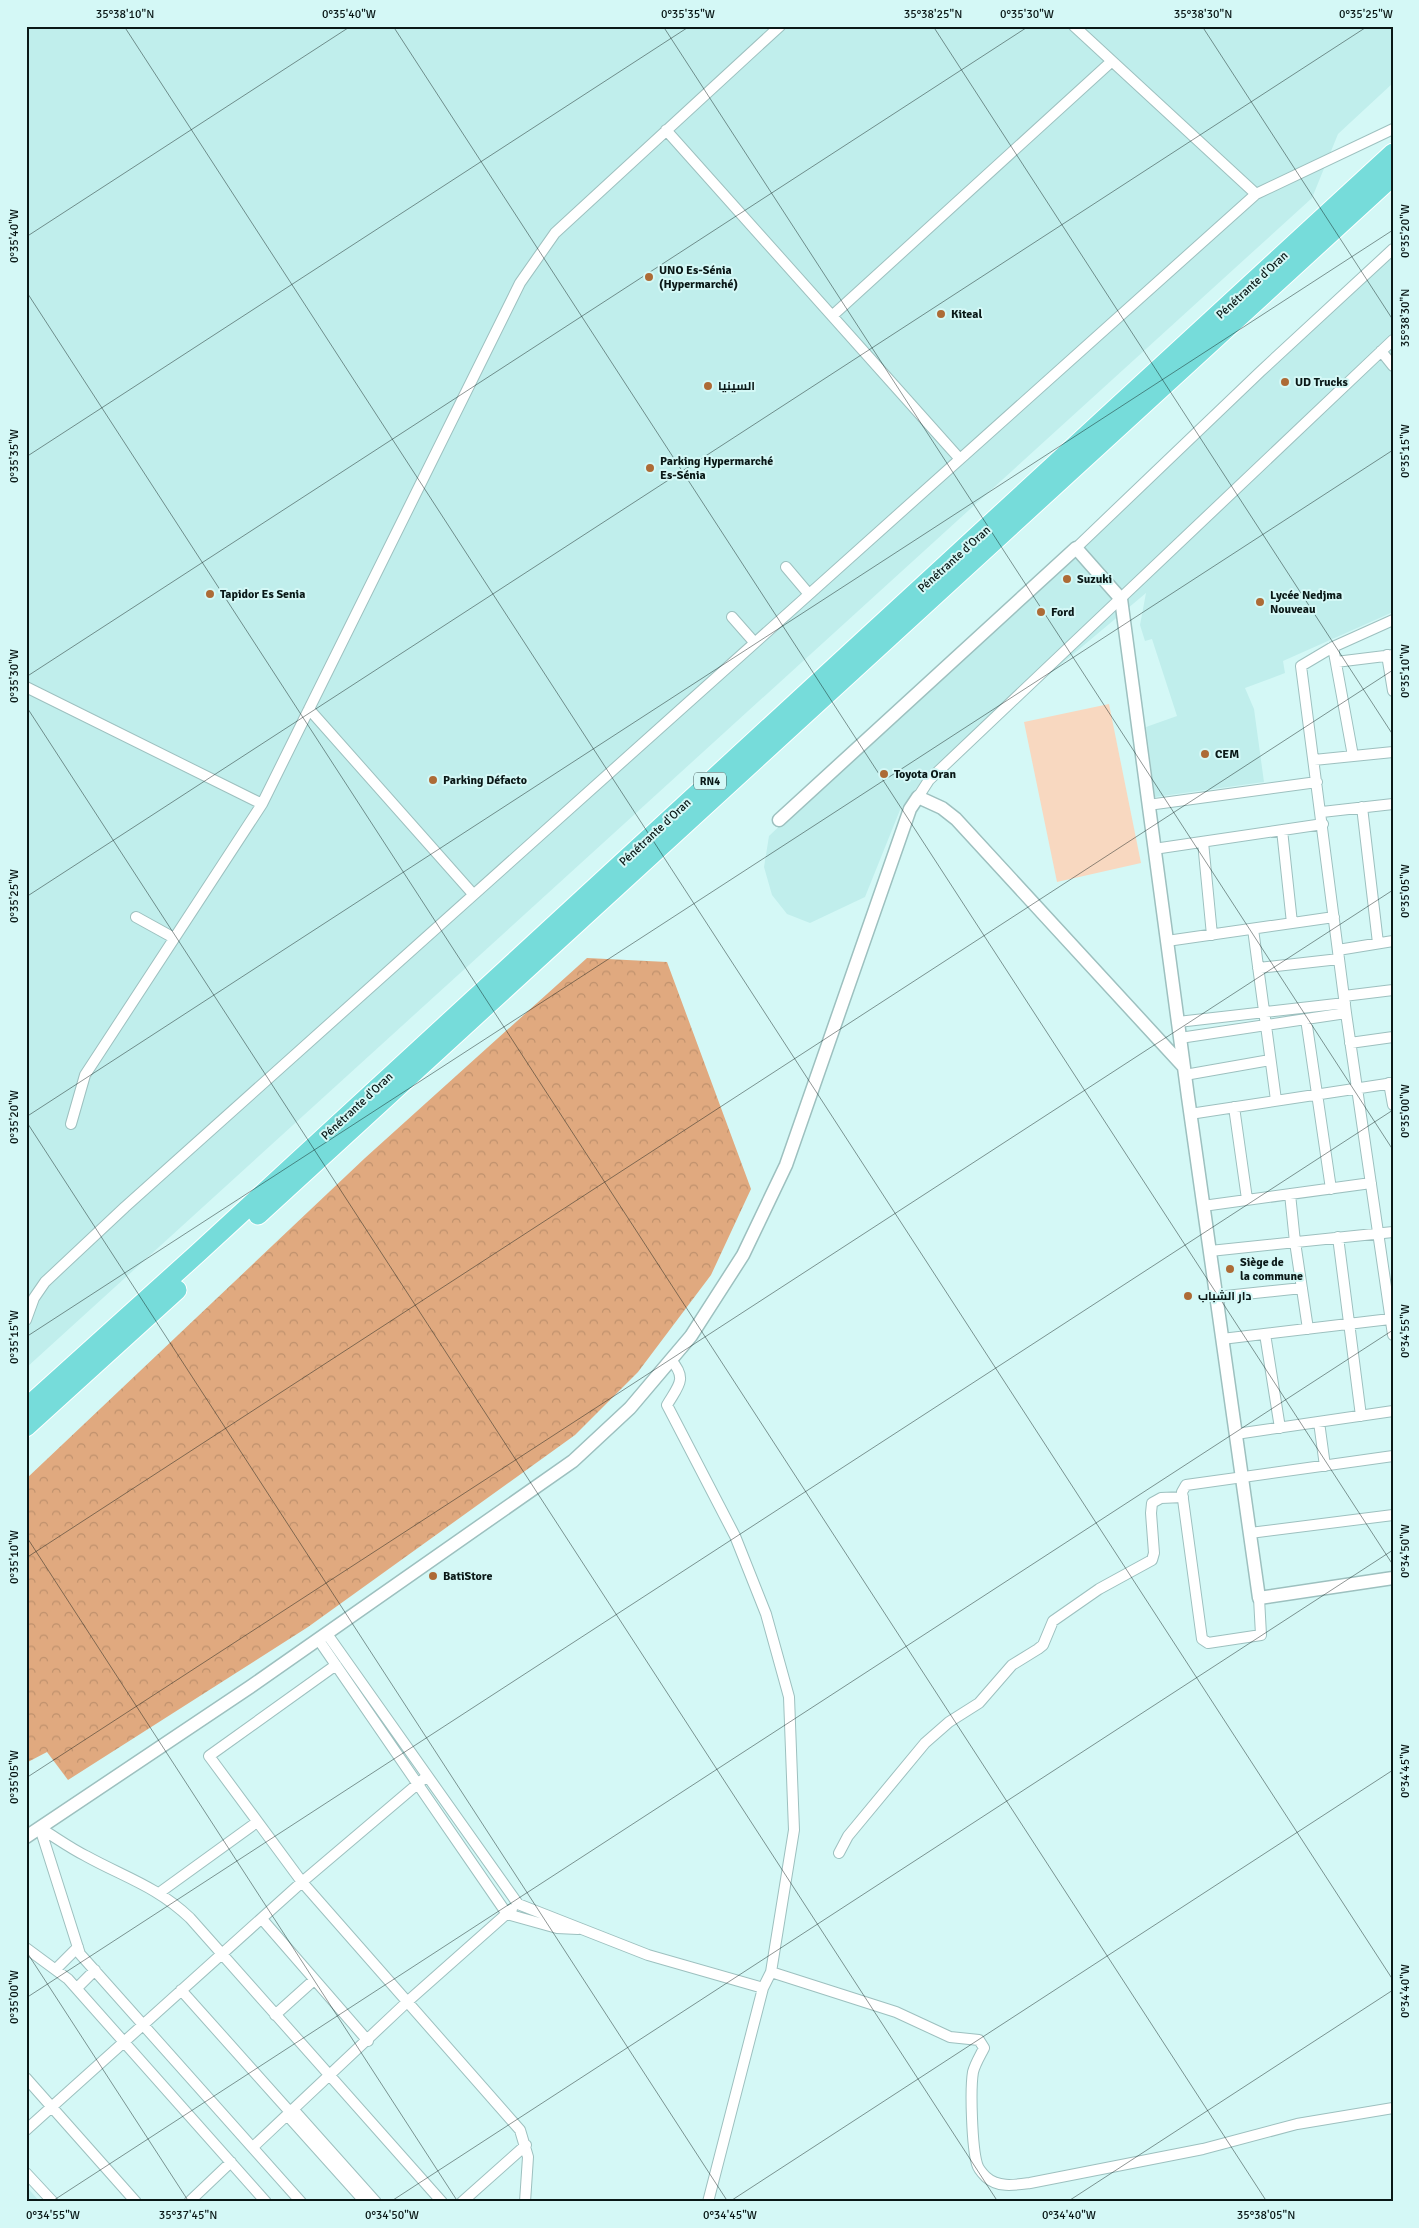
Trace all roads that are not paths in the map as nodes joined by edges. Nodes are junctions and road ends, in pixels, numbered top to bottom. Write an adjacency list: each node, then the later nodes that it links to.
1 (780, 26): 5 (street)
2 (1074, 26): 3 (street)
3 (1112, 61): 8 (street); 10 (street)
4 (1393, 129): 8 (street)
5 (666, 130): 10 (street); 27 (street)
6 (1393, 154): 94 (highway, Pénétrante d'Oran / RN4)
7 (1393, 176): 98 (highway, Pénétrante d'Oran / RN4)
8 (1256, 194): 14 (street)
9 (1393, 249): 15 (street)
10 (832, 316): 14 (street)
11 (1393, 340): 12 (street)
12 (1381, 351): 13 (street); 18 (street)
13 (1393, 366)
14 (960, 458): 17 (street)
15 (1076, 548): 18 (street); 38 (street)
16 (786, 568): 17 (street)
17 (808, 593): 21 (street)
18 (1121, 599): 32 (street); 35 (street)
19 (732, 617): 21 (street)
20 (1393, 620): 22 (street)
21 (754, 642): 43 (street)
22 (1333, 647): 24 (street); 30 (street)
23 (1390, 655): 24 (street); 26 (street)
24 (1336, 662): 29 (street)
25 (26, 687): 33 (street)
26 (1393, 691)
27 (309, 710): 33 (street); 43 (street)
28 (1393, 752): 29 (street)
29 (1353, 756): 30 (street)
30 (1314, 760): 31 (street)
31 (1318, 782): 35 (street); 37 (street)
32 (918, 797): 65 (street); 93 (street)
33 (262, 804): 49 (street)
34 (1393, 804): 36 (street)
35 (1148, 805): 42 (street)
36 (1362, 807): 37 (street); 52 (street)
37 (1322, 812): 39 (street)
38 (779, 820)
39 (1323, 824): 40 (street); 45 (street)
40 (1282, 830): 41 (street); 46 (street)
41 (1203, 842): 42 (street); 48 (street)
42 (1154, 849): 50 (street)
43 (473, 894): 87 (street)
44 (136, 917): 49 (street)
45 (1334, 917): 46 (street); 53 (street)
46 (1292, 923): 47 (street)
47 (1253, 929): 48 (street); 54 (street)
48 (1212, 935): 50 (street)
49 (174, 938): 73 (street)
50 (1167, 941): 59 (street)
51 (1393, 941): 52 (street)
52 (1378, 943): 53 (street)
53 (1339, 954): 54 (street); 56 (street)
54 (1258, 968): 57 (street)
55 (1393, 990): 56 (street)
56 (1345, 1004): 57 (street); 58 (street); 63 (street)
57 (1263, 1012): 59 (street); 60 (street)
58 (1306, 1019): 60 (street); 68 (street)
59 (1178, 1022): 62 (street)
60 (1264, 1024): 62 (street); 64 (street)
61 (1393, 1037): 63 (street)
62 (1180, 1038): 65 (street)
63 (1350, 1043): 67 (street)
64 (1270, 1060): 65 (street); 69 (street)
65 (1184, 1070): 72 (street)
66 (1391, 1083): 67 (street); 70 (street)
67 (1357, 1087): 68 (street); 74 (street)
68 (1317, 1093): 69 (street); 75 (street)
69 (1276, 1100): 71 (street)
70 (1393, 1105)
71 (1234, 1107): 72 (street); 77 (street)
72 (1190, 1114): 78 (street)
73 (71, 1124)
74 (1371, 1183): 75 (street); 80 (street)
75 (1331, 1189): 76 (street)
76 (1290, 1194): 77 (street); 82 (street)
77 (1247, 1199): 78 (street)
78 (1203, 1206): 83 (street)
79 (1393, 1232): 80 (street)
80 (1378, 1233): 81 (street); 86 (street)
81 (1338, 1238): 82 (street); 88 (street)
82 (1295, 1242): 83 (street); 84 (street)
83 (1210, 1251): 85 (street)
84 (1302, 1288): 85 (street); 89 (street)
85 (1216, 1297): 92 (street)
86 (1390, 1319): 88 (street); 91 (street)
87 (26, 1320)
88 (1349, 1324): 89 (street); 96 (street)
89 (1308, 1329): 90 (street)
90 (1265, 1334): 92 (street); 99 (street)
91 (1393, 1335)
92 (1222, 1339): 100 (street)
93 (671, 1360): 109 (street); 128 (street)
94 (26, 1408)
95 (1393, 1411): 96 (street)
96 (1361, 1416): 97 (street)
97 (1319, 1422): 99 (street); 102 (street)
98 (26, 1427)
99 (1280, 1428): 100 (street)
100 (1236, 1434): 103 (street)
101 (1393, 1456): 102 (street)
102 (1325, 1466): 103 (street)
103 (1242, 1478): 104 (street); 106 (street)
104 (1183, 1497): 108 (street); 116 (street)
105 (1393, 1515): 106 (street)
106 (1250, 1534): 108 (street)
107 (1393, 1578): 108 (street)
108 (1259, 1598)
109 (323, 1636): 110 (street); 111 (street); 114 (street)
110 (336, 1665): 112 (street); 113 (street)
111 (427, 1776): 112 (street); 119 (street)
112 (416, 1784): 117 (street); 120 (street)
113 (257, 1822): 117 (street); 118 (street)
114 (40, 1828): 115 (street); 118 (street); 123 (street)
115 (26, 1837)
116 (839, 1853)
117 (302, 1882): 121 (street); 133 (street)
118 (159, 1892): 125 (street)
119 (518, 1904): 120 (street); 122 (street)
120 (507, 1914): 122 (street); 133 (street)
121 (262, 1919): 125 (street); 129 (street)
122 (585, 1929): 131 (street)
123 (78, 1947): 126 (street); 127 (street)
124 (26, 1948): 126 (street)
125 (221, 1955): 132 (street); 134 (street)
126 (56, 1969): 130 (street)
127 (95, 1970): 130 (street); 135 (street)
128 (771, 1972): 131 (street); 141 (street)
129 (314, 1980): 134 (street); 136 (street)
130 (77, 1988): 137 (street)
131 (763, 1988): 158 (street)
132 (182, 1990): 135 (street); 142 (street)
133 (407, 2002): 136 (street); 144 (street)
134 (276, 2015): 138 (street)
135 (143, 2024): 137 (street); 145 (street)
136 (368, 2040): 138 (street)
137 (124, 2041): 140 (street); 146 (street)
138 (330, 2076): 142 (street); 155 (street)
139 (26, 2078): 140 (street)
140 (52, 2106): 143 (street); 149 (street)
141 (1393, 2108)
142 (290, 2112): 145 (street); 153 (street); 154 (street)
143 (26, 2130)
144 (526, 2145): 156 (street); 157 (street)
145 (253, 2147): 152 (street)
146 (231, 2162): 150 (street); 151 (street)
147 (26, 2173): 148 (street)
148 (53, 2202)
149 (136, 2202)
150 (189, 2202)
151 (266, 2202)
152 (301, 2202)
153 (365, 2202)
154 (376, 2202)
155 (442, 2202)
156 (462, 2202)
157 (525, 2202)
158 (708, 2202)

